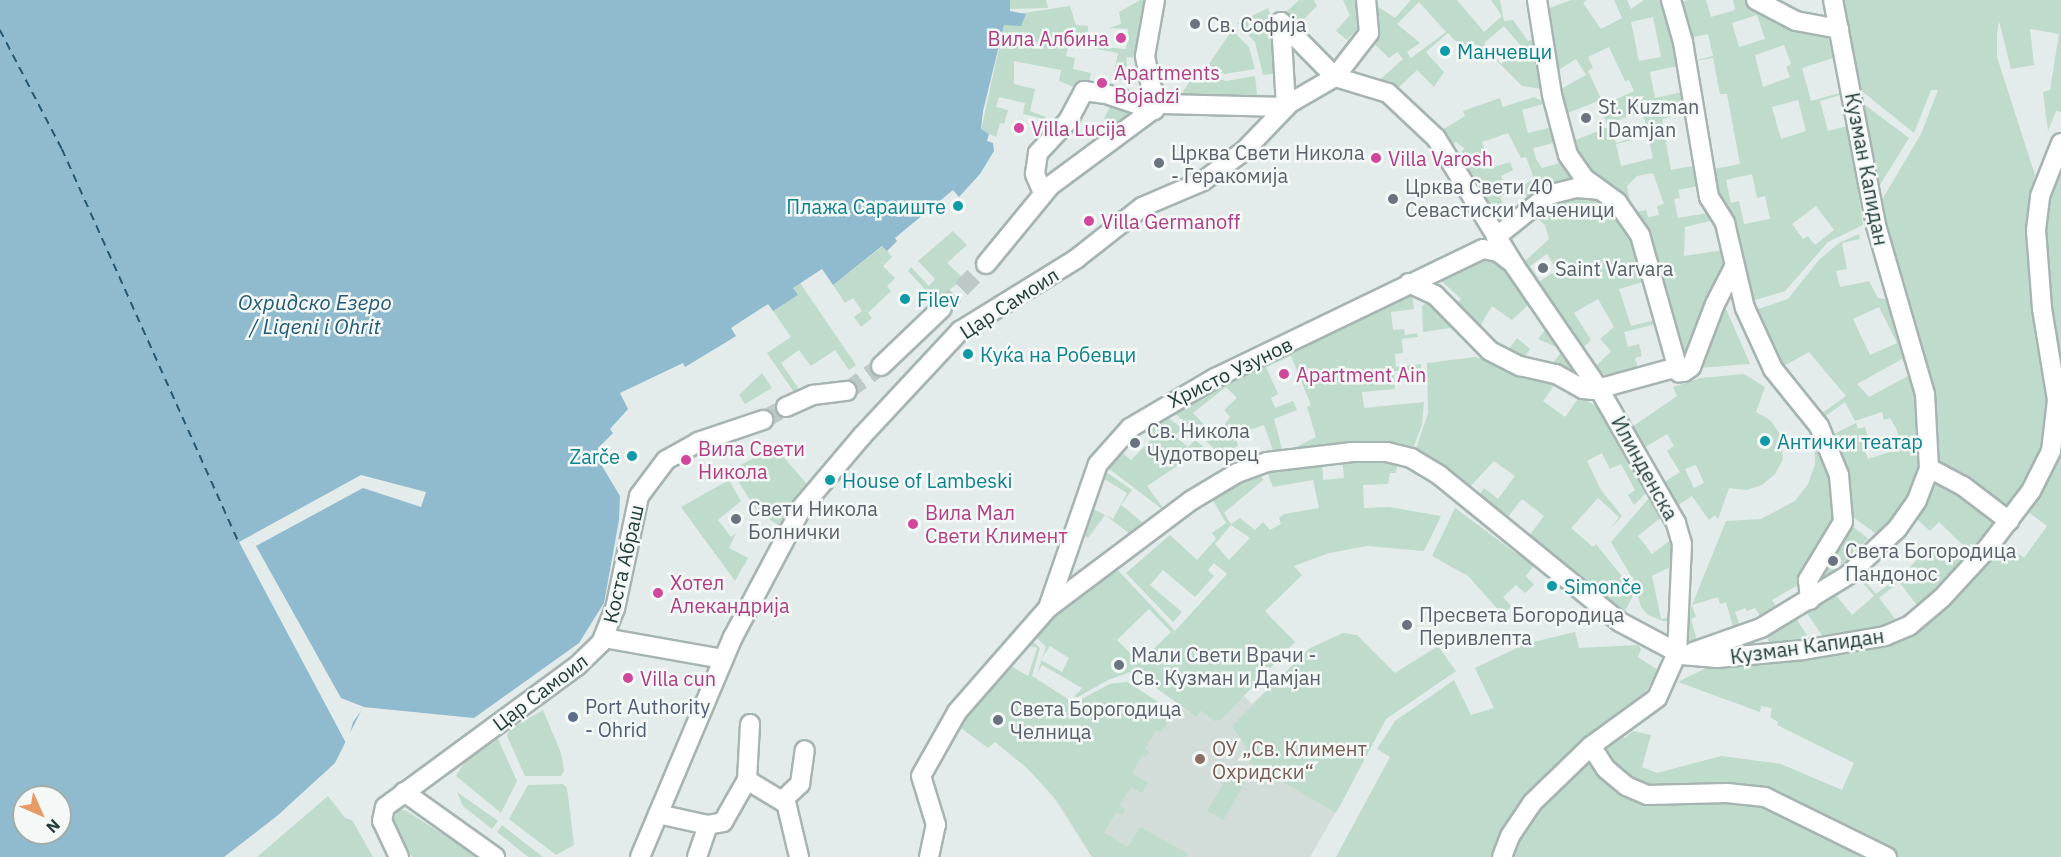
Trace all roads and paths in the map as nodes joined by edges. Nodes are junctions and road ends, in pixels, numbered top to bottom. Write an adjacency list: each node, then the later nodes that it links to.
1 (1155, 0): 9 (street)
2 (1366, 0): 8 (street)
3 (1537, 0): 13 (street)
4 (1671, 0): 17 (street)
5 (1756, 0): 7 (street)
6 (1833, 0): 7 (street, Кузман Капидан)
7 (1839, 29): 26 (street, Кузман Капидан)
8 (1335, 77): 10 (street); 10 (street, Илинденска); 14 (street, Илинденска)
9 (1158, 107): 10 (street); 12 (street); 12 (street)
10 (1286, 107): 32 (street, Цар Самоил)
11 (2061, 143): 27 (street, Кузман Капидан)
12 (1043, 193): 15 (street)
13 (1606, 193): 14 (street); 21 (street)
14 (1496, 237): 16 (street, Илинденска)
15 (986, 264)
16 (1514, 265): 18 (street, Христо Узунов); 22 (street, Илинденска)
17 (1734, 267): 21 (street); 28 (street)
18 (1409, 283): 22 (street); 29 (street, Христо Узунов)
19 (942, 308): 20 (street)
20 (881, 366)
21 (1679, 373): 22 (street)
22 (1599, 389): 31 (street, Илинденска)
23 (847, 392): 24 (street)
24 (786, 407)
25 (763, 420): 30 (street, Коста Абраш)
26 (1929, 468): 27 (street); 28 (street, Кузман Капидан)
27 (2009, 521): 31 (street, Кузман Капидан)
28 (1810, 600): 31 (street, Кузман Капидан)
29 (1048, 608): 31 (street); 46 (street)
30 (604, 638): 32 (street, Цар Самоил); 37 (street, Цар Самоил)
31 (1680, 654): 34 (street, Илинденска)
32 (723, 659): 39 (street, Цар Самоил)
33 (750, 724): 36 (street)
34 (1591, 746): 47 (street, Илинденска); 48 (street)
35 (805, 750): 38 (street)
36 (747, 780): 38 (street); 40 (street)
37 (404, 792): 41 (street, Цар Самоил); 42 (street)
38 (785, 803): 45 (street)
39 (658, 814): 40 (street); 43 (street, Цар Самоил)
40 (708, 825): 44 (street)
41 (399, 857)
42 (495, 857)
43 (640, 857)
44 (697, 857)
45 (799, 857)
46 (929, 857)
47 (1502, 857)
48 (1887, 857)

